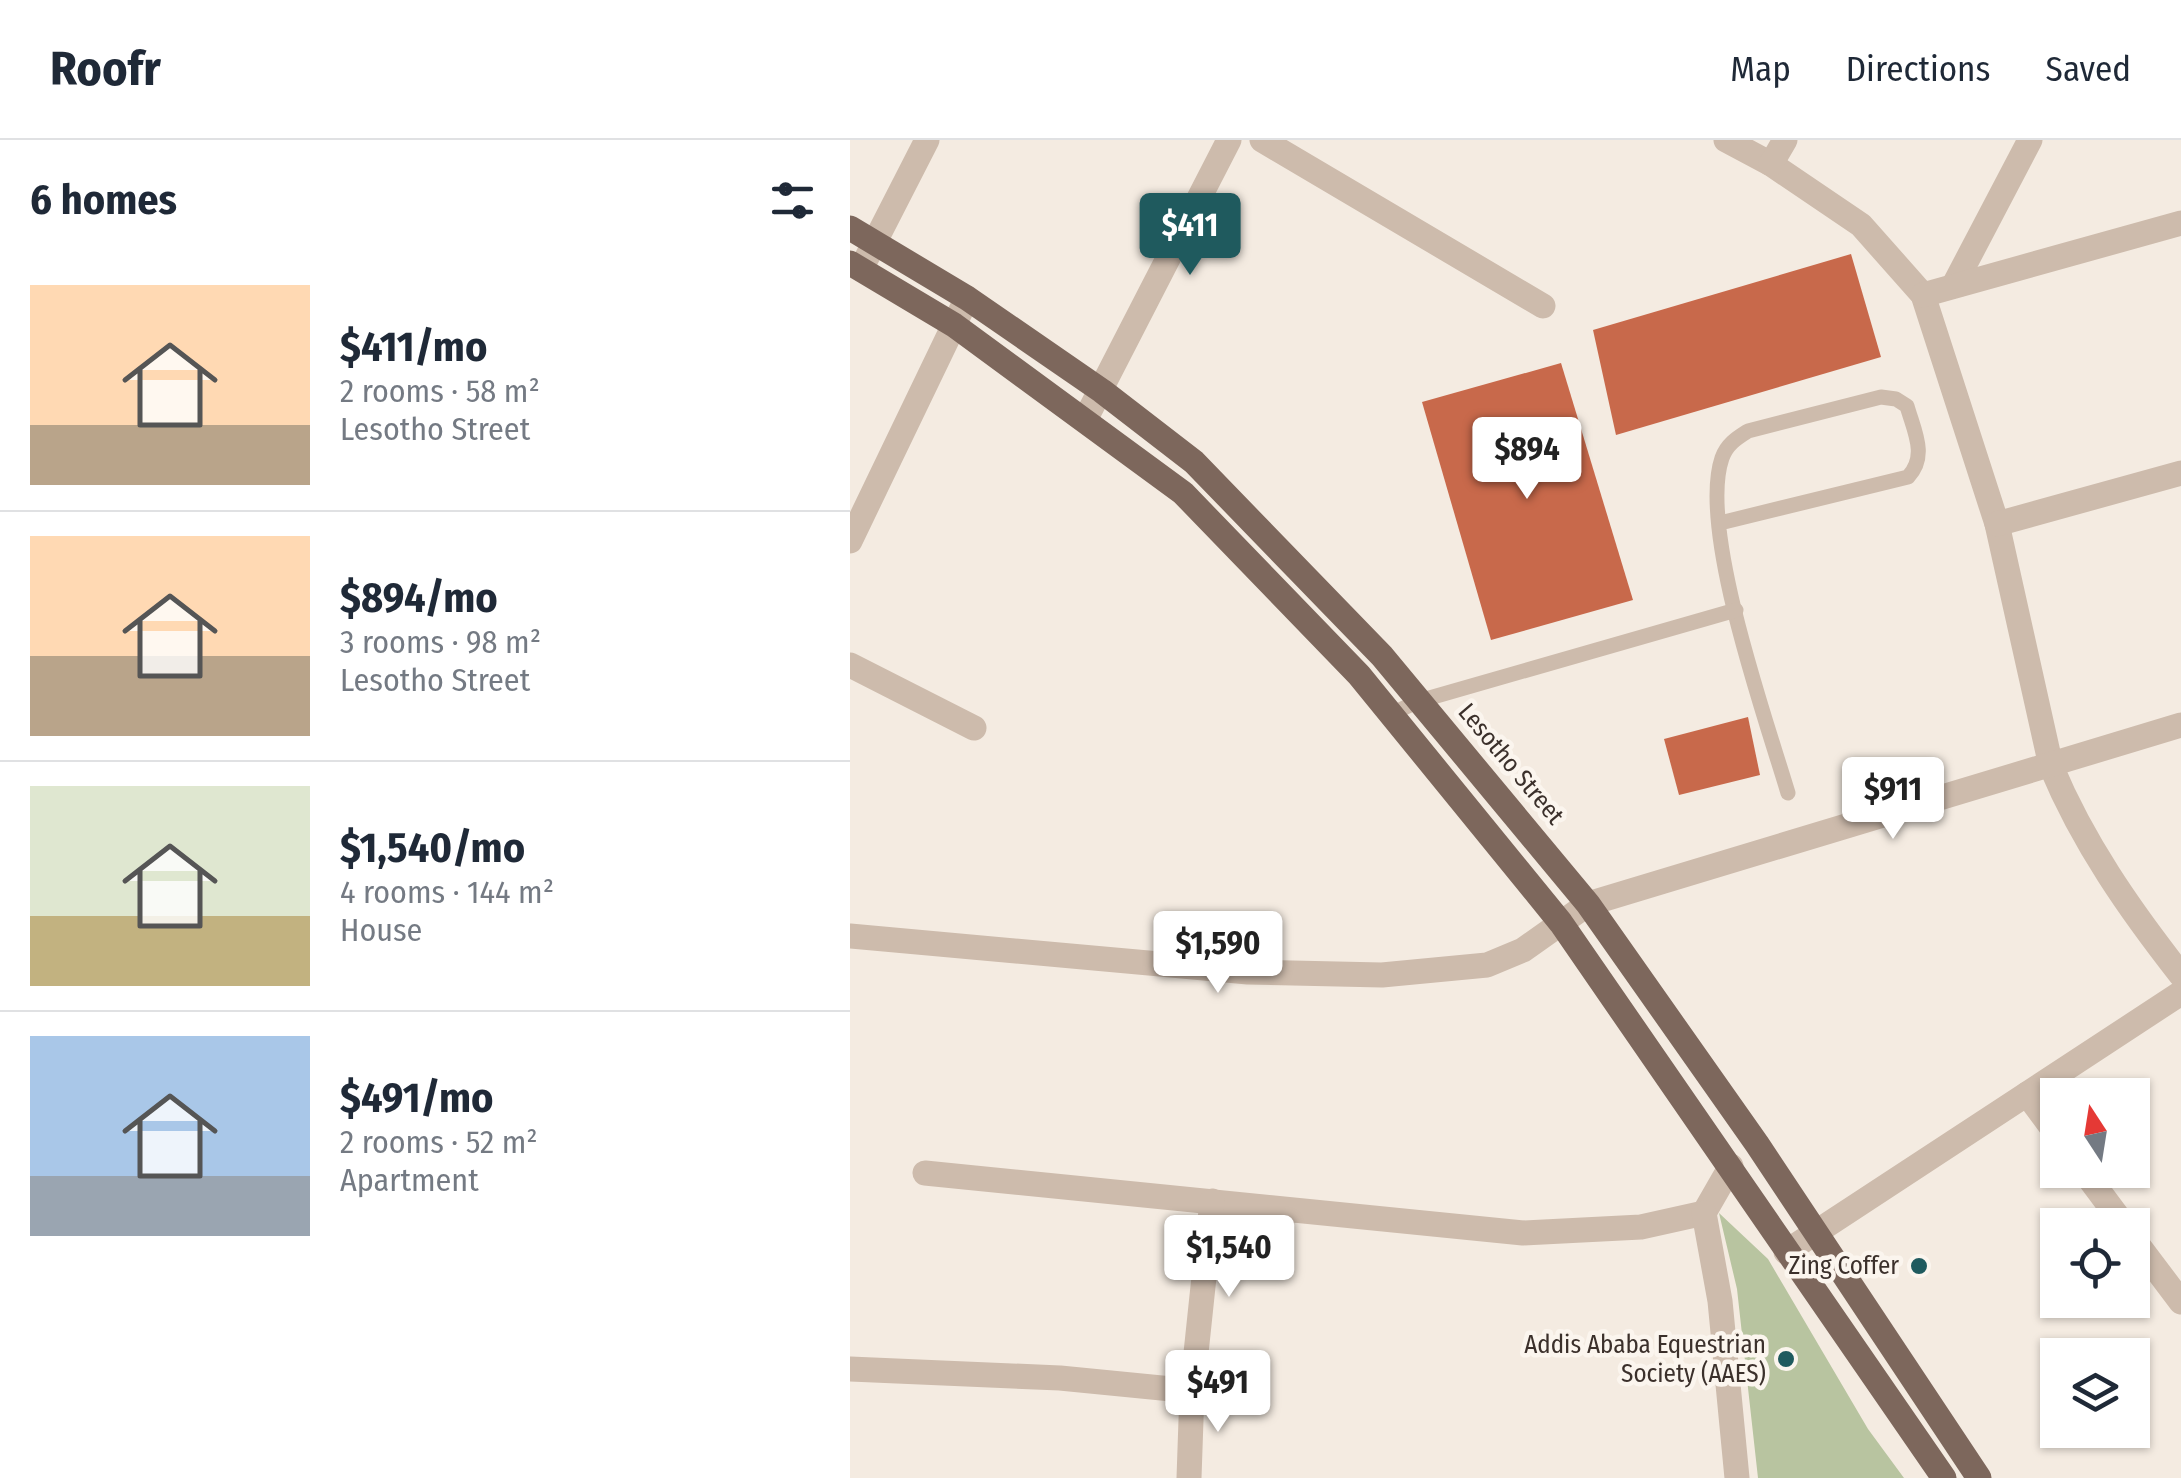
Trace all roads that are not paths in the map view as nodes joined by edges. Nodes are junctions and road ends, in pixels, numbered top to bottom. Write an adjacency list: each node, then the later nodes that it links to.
1 (927, 140): 10 (street)
2 (1229, 140): 17 (street)
3 (1262, 140): 15 (street)
4 (1726, 140): 7 (street)
5 (1784, 140): 7 (street)
6 (2030, 140): 12 (street)
7 (1771, 164): 13 (street)
8 (2181, 223): 12 (street)
9 (850, 228): 10 (main road, Lesotho Street)
10 (874, 241): 11 (street); 14 (main road, Lesotho Street)
11 (855, 266): 16 (main road)
12 (1955, 283): 13 (street)
13 (1923, 295): 21 (street)
14 (967, 298): 16 (street); 17 (main road, Lesotho Street)
15 (1543, 306)
16 (954, 325): 18 (main road); 22 (street)
17 (1102, 390): 18 (street); 25 (main road, Lesotho Street)
18 (1085, 420): 26 (main road)
19 (2181, 473): 21 (street)
20 (1720, 523): 20 (lane); 23 (lane)
21 (1998, 524): 29 (street)
22 (850, 541)
23 (1736, 610): 25 (lane); 30 (lane)
24 (850, 665): 28 (street)
25 (1419, 701): 26 (lane); 31 (main road, Lesotho Street)
26 (1391, 714): 32 (main road)
27 (2181, 725): 29 (street)
28 (974, 728)
29 (2051, 766): 31 (street); 34 (street)
30 (1788, 792)
31 (1588, 904): 32 (street); 42 (main road, Lesotho Street)
32 (1561, 923): 33 (street); 38 (main road)
33 (850, 936)
34 (2181, 975)
35 (2181, 993): 36 (street)
36 (2027, 1094): 37 (street); 42 (street)
37 (2040, 1112)
38 (1731, 1166): 41 (street); 43 (main road)
39 (925, 1173): 40 (street)
40 (1212, 1201): 41 (street); 47 (street)
41 (1704, 1213): 49 (street)
42 (1812, 1234): 43 (street); 51 (main road, Lesotho Street)
43 (1786, 1252): 50 (main road)
44 (2150, 1261): 45 (street)
45 (2181, 1302)
46 (850, 1369): 47 (street)
47 (1192, 1391): 48 (street)
48 (1189, 1478)
49 (1737, 1478)
50 (1944, 1478)
51 (1979, 1478)

